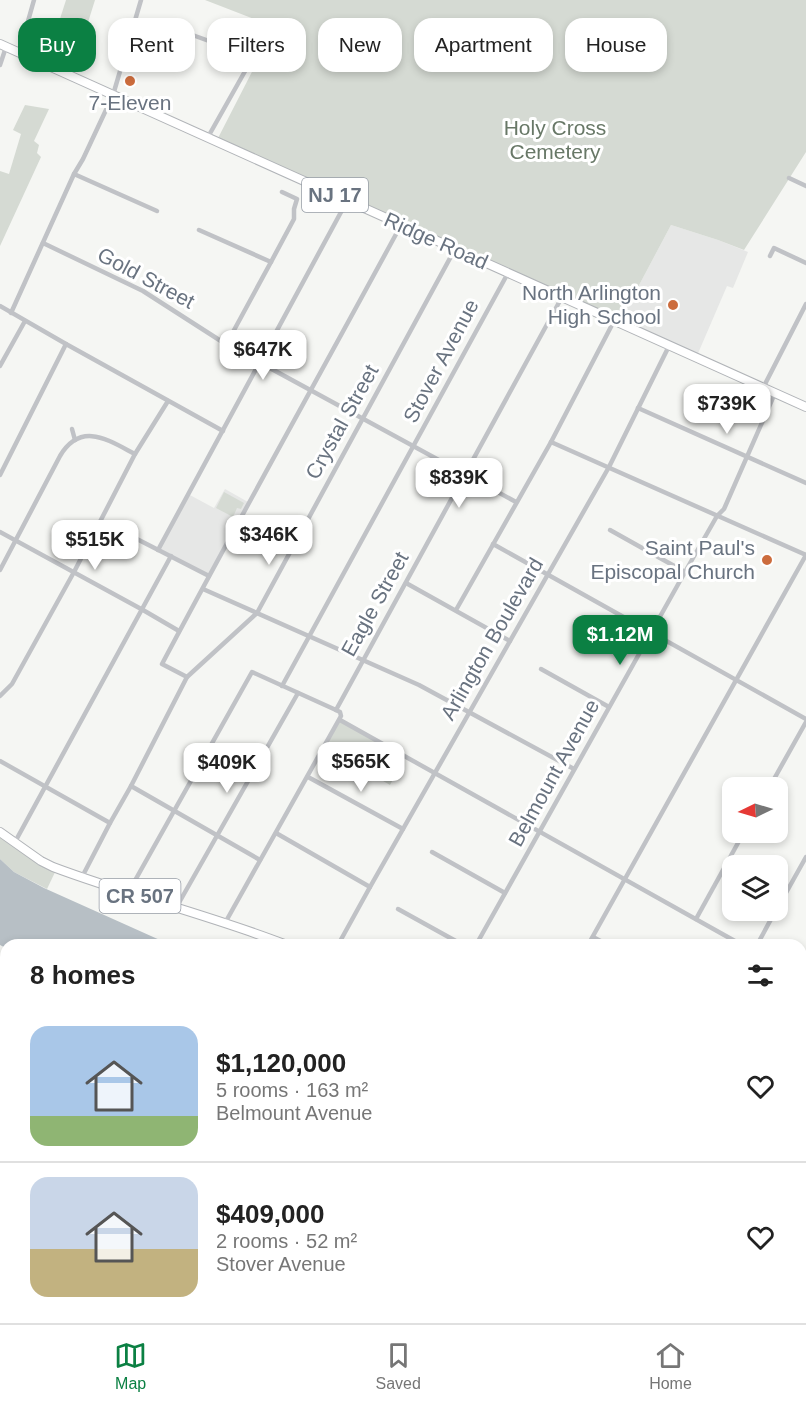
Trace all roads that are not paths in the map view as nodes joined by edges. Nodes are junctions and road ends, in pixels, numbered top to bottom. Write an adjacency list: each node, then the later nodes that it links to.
1 (34, 0): 3 (street)
2 (141, 0): 9 (street)
3 (29, 18)
4 (195, 35): 10 (street)
5 (3, 46): 6 (main road, Ridge Road / NJ 17); 7 (street)
6 (18, 53)
7 (0, 65)
8 (62, 72): 9 (main road, Ridge Road / NJ 17)
9 (113, 95): 10 (main road, Ridge Road / NJ 17); 11 (street)
10 (207, 138): 15 (main road, Ridge Road / NJ 17)
11 (74, 174): 16 (street); 19 (street)
12 (789, 178): 13 (street)
13 (806, 186)
14 (282, 192): 22 (street)
15 (347, 201): 17 (main road, Ridge Road / NJ 17); 34 (street)
16 (157, 211)
17 (401, 225): 20 (main road, Ridge Road / NJ 17); 37 (street)
18 (199, 230): 22 (street)
19 (43, 243): 28 (street); 34 (street, Gold Street)
20 (454, 249): 24 (main road, Ridge Road / NJ 17); 42 (street, Crystal Street)
21 (770, 256): 23 (street)
22 (271, 262): 31 (street)
23 (806, 263)
24 (508, 273): 25 (main road, Ridge Road / NJ 17); 47 (street, Stover Avenue)
25 (562, 297): 30 (main road, Ridge Road / NJ 17); 51 (street, Eagle Street)
26 (806, 304): 36 (street)
27 (0, 306): 28 (street)
28 (11, 313): 29 (street)
29 (25, 321): 32 (street); 35 (street)
30 (614, 321): 33 (main road, Ridge Road / NJ 17); 46 (street)
31 (233, 332)
32 (66, 344): 39 (street); 52 (street)
33 (669, 346): 36 (main road, Ridge Road / NJ 17); 41 (street, Arlington Boulevard)
34 (260, 362): 37 (street, Gold Street); 44 (street)
35 (0, 366)
36 (763, 388): 38 (main road, Ridge Road / NJ 17)
37 (311, 390): 42 (street, Gold Street); 68 (street)
38 (776, 393): 40 (main road, Ridge Road / NJ 17); 49 (street, Belmount Avenue)
39 (168, 401): 44 (street); 48 (street)
40 (806, 407)
41 (638, 408): 49 (street); 50 (street, Arlington Boulevard)
42 (363, 418): 47 (street, Gold Street); 73 (street, Crystal Street)
43 (72, 429): 45 (street)
44 (223, 431): 61 (street)
45 (75, 440): 48 (street); 59 (street)
46 (551, 442): 50 (street); 54 (street)
47 (414, 446): 51 (street, Gold Street); 76 (street, Stover Avenue)
48 (135, 454): 65 (street)
49 (747, 457): 53 (street); 55 (street, Belmount Avenue)
50 (609, 467): 55 (street); 67 (street, Arlington Boulevard)
51 (465, 474): 54 (street, Gold Street); 69 (street, Eagle Street)
52 (0, 476)
53 (806, 483)
54 (516, 502): 60 (street)
55 (717, 516): 62 (street); 66 (street, Belmount Avenue)
56 (610, 530): 66 (street)
57 (0, 532): 59 (street)
58 (133, 537): 61 (street)
59 (16, 541): 64 (street); 65 (street)
60 (493, 544): 67 (street); 72 (street)
61 (158, 549): 63 (street)
62 (806, 555): 81 (street)
63 (171, 556): 68 (street); 71 (street)
64 (0, 570)
65 (74, 572): 71 (street); 84 (street)
66 (685, 572): 75 (street, Belmount Avenue)
67 (548, 574): 75 (street); 77 (street, Arlington Boulevard)
68 (209, 576): 70 (street)
69 (405, 583): 72 (street); 78 (street, Eagle Street)
70 (203, 589): 73 (street); 74 (street)
71 (142, 610): 74 (street); 95 (street)
72 (456, 610): 77 (street)
73 (257, 613): 76 (street); 80 (street, Crystal Street)
74 (179, 631): 80 (street)
75 (652, 633): 81 (street); 85 (street, Belmount Avenue)
76 (310, 636): 78 (street); 82 (street, Stover Avenue)
77 (510, 641): 87 (street, Arlington Boulevard)
78 (362, 661): 86 (street, Eagle Street); 87 (street)
79 (541, 669): 85 (street)
80 (187, 677): 96 (street, Crystal Street)
81 (736, 680): 89 (street); 110 (street)
82 (282, 686): 83 (street); 97 (street)
83 (298, 693): 86 (street); 103 (street)
84 (0, 696)
85 (609, 707): 91 (street, Belmount Avenue)
86 (336, 710): 88 (street)
87 (469, 713): 91 (street); 92 (street, Arlington Boulevard)
88 (340, 720): 92 (street); 93 (street)
89 (806, 721): 94 (street)
90 (0, 761): 95 (street)
91 (574, 769): 100 (street, Belmount Avenue)
92 (435, 772): 99 (street, Arlington Boulevard); 100 (street)
93 (308, 777): 99 (street); 102 (street)
94 (775, 777)
95 (45, 786): 98 (street); 104 (street)
96 (131, 786): 97 (street); 98 (street, Crystal Street)
97 (174, 811): 103 (street); 113 (street)
98 (110, 823): 109 (street, Crystal Street)
99 (403, 828): 111 (street, Arlington Boulevard)
100 (539, 831): 110 (street); 114 (street, Belmount Avenue)
101 (0, 832): 104 (main road, CR 507)
102 (276, 834): 108 (street); 111 (street)
103 (217, 835): 108 (street); 115 (street)
104 (15, 842): 109 (main road, CR 507)
105 (738, 843): 117 (street)
106 (432, 852): 114 (street)
107 (806, 857): 112 (street)
108 (260, 860): 119 (street)
109 (82, 877): 113 (main road, CR 507)
110 (624, 880): 117 (street); 120 (street)
111 (370, 887): 122 (street, Arlington Boulevard)
112 (788, 889)
113 (128, 892): 115 (main road, CR 507)
114 (505, 893): 124 (street, Belmount Avenue)
115 (176, 908): 119 (main road, CR 507)
116 (398, 909): 123 (street)
117 (696, 919): 126 (street)
118 (770, 921): 127 (street)
119 (225, 923): 121 (main road, CR 507)
120 (593, 937): 125 (street)
121 (270, 939)
122 (341, 939)
123 (452, 939)
124 (479, 939)
125 (597, 939)
126 (731, 939)
127 (760, 939)

